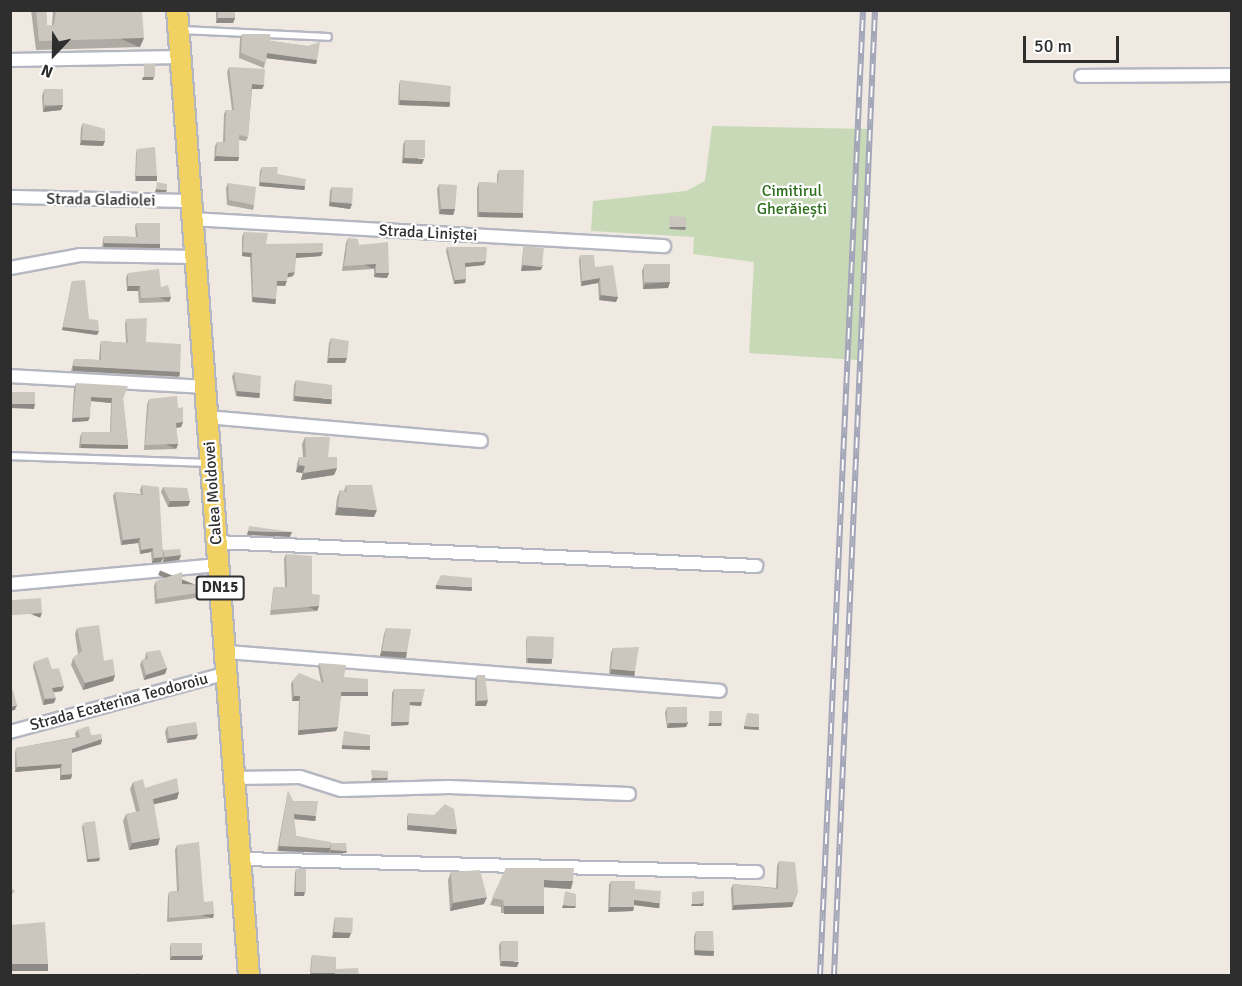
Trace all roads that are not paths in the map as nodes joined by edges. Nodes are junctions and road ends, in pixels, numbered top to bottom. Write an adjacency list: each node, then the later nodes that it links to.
1 (178, 20): 2 (lane); 3 (main road, Calea Moldovei / DN15)
2 (328, 37)
3 (180, 57): 4 (street); 8 (main road, Calea Moldovei / DN15)
4 (10, 60)
5 (1232, 75): 6 (street)
6 (1081, 76)
7 (10, 197): 8 (street, Strada Gladiolei)
8 (192, 210): 9 (street, Strada Liniștei); 10 (main road, Calea Moldovei / DN15)
9 (664, 246)
10 (196, 257): 11 (street); 13 (main road, Calea Moldovei / DN15)
11 (10, 268)
12 (10, 376): 13 (street)
13 (205, 387): 14 (main road, Calea Moldovei / DN15)
14 (207, 417): 15 (street); 17 (main road, Calea Moldovei / DN15)
15 (481, 441)
16 (10, 456): 17 (lane)
17 (210, 463): 18 (main road, Calea Moldovei / DN15)
18 (216, 542): 19 (main road, Calea Moldovei / DN15); 20 (street)
19 (218, 565): 21 (street); 22 (main road, Calea Moldovei / DN15)
20 (756, 566)
21 (10, 584)
22 (227, 652): 23 (main road, Calea Moldovei / DN15); 24 (street)
23 (227, 673): 25 (street, Strada Ecaterina Teodoroiu); 26 (main road, Calea Moldovei / DN15)
24 (718, 691)
25 (10, 732)
26 (235, 778): 27 (street); 28 (main road, Calea Moldovei / DN15)
27 (629, 794)
28 (242, 859): 29 (street); 30 (main road, Calea Moldovei / DN15)
29 (757, 872)
30 (249, 975)

